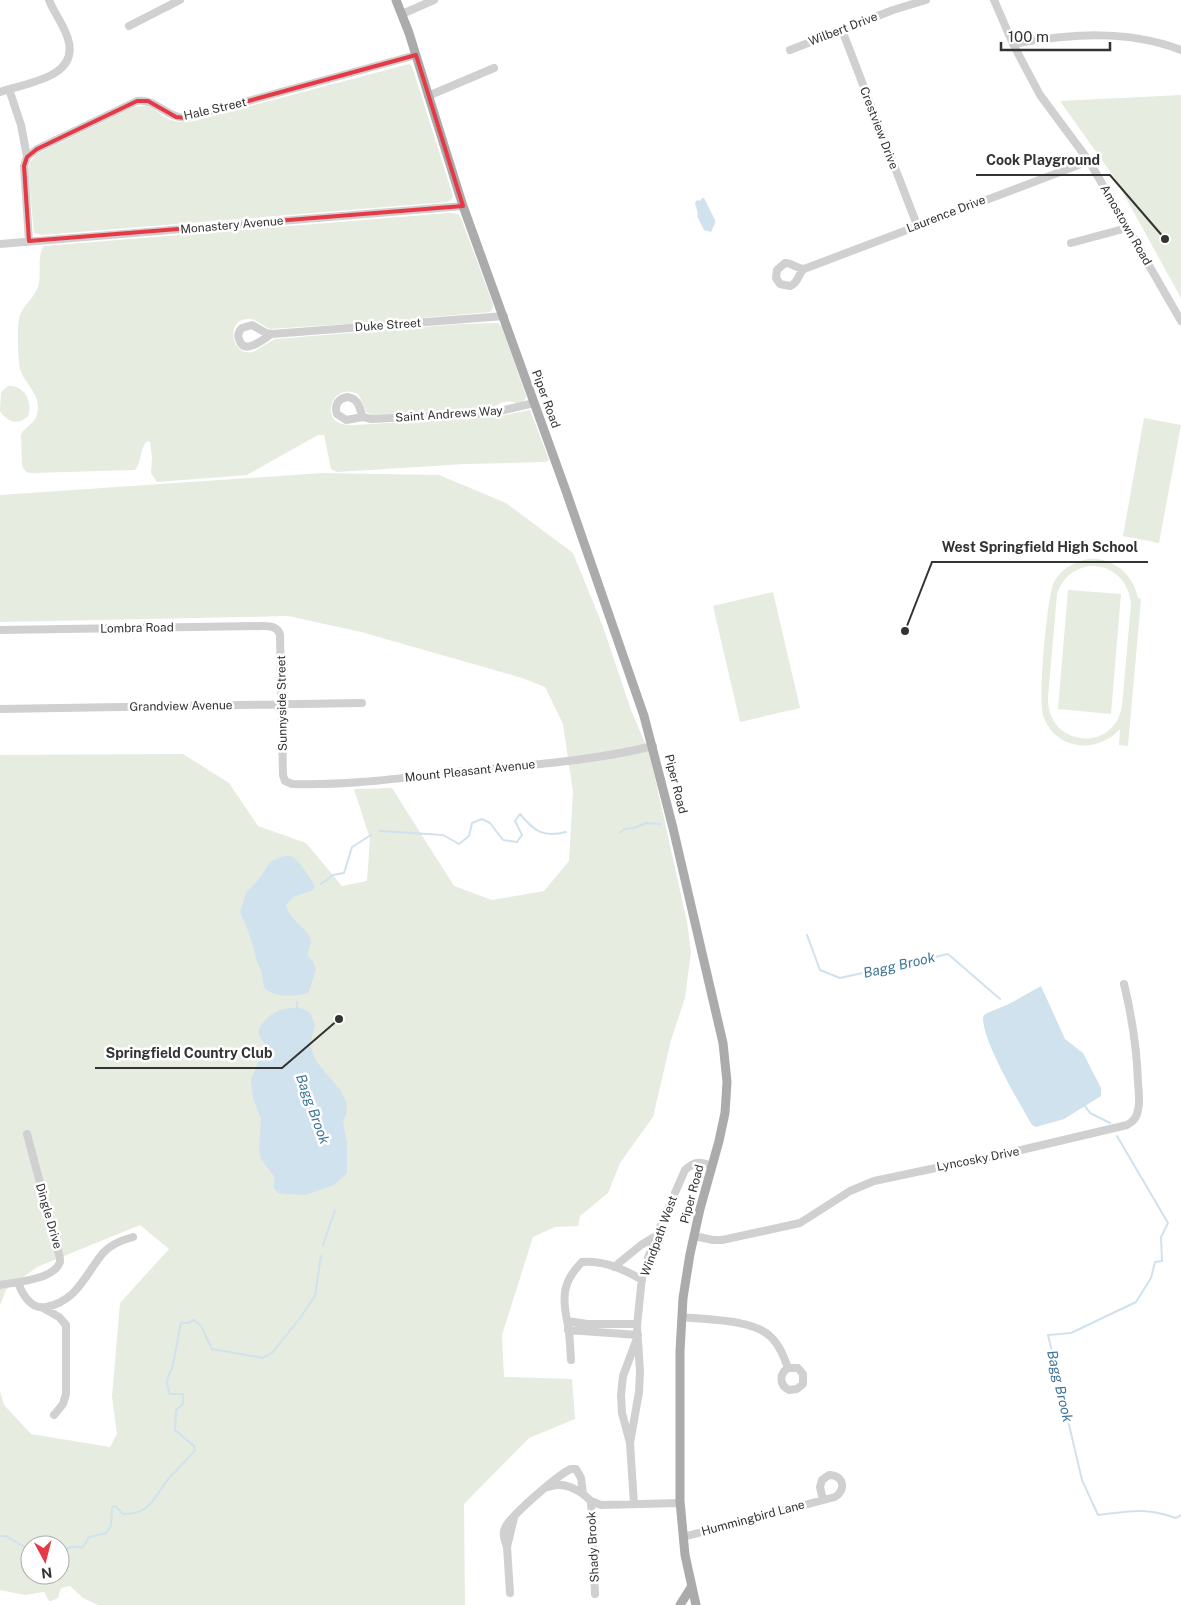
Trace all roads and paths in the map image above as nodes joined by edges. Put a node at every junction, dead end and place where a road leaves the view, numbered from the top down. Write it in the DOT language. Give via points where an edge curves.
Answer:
graph roads {
  1 [pos="49,0"];
  2 [pos="180,0"];
  3 [pos="396,0"];
  4 [pos="434,0"];
  5 [pos="926,0"];
  6 [pos="994,0"];
  7 [pos="402,14"];
  8 [pos="130,26"];
  9 [pos="842,30"];
  10 [pos="1013,44"];
  11 [pos="790,50"];
  12 [pos="1181,50"];
  13 [pos="416,55"];
  14 [pos="494,68"];
  15 [pos="9,89"];
  16 [pos="0,92"];
  17 [pos="428,96"];
  18 [pos="27,156"];
  19 [pos="1089,161"];
  20 [pos="464,206"];
  21 [pos="917,225"];
  22 [pos="1127,228"];
  23 [pos="29,241"];
  24 [pos="0,244"];
  25 [pos="1071,244"];
  26 [pos="804,268"];
  27 [pos="504,316"];
  28 [pos="1181,321"];
  29 [pos="272,334"];
  30 [pos="534,403"];
  31 [pos="363,418"];
  32 [pos="275,627"];
  33 [pos="0,630"];
  34 [pos="282,703"];
  35 [pos="362,703"];
  36 [pos="0,709"];
  37 [pos="653,746"];
  38 [pos="285,781"];
  39 [pos="1124,984"];
  40 [pos="27,1134"];
  41 [pos="712,1166"];
  42 [pos="656,1236"];
  43 [pos="694,1236"];
  44 [pos="133,1237"];
  45 [pos="614,1267"];
  46 [pos="642,1280"];
  47 [pos="18,1282"];
  48 [pos="0,1285"];
  49 [pos="43,1308"];
  50 [pos="682,1317"];
  51 [pos="568,1321"];
  52 [pos="637,1324"];
  53 [pos="568,1330"];
  54 [pos="638,1335"];
  55 [pos="571,1360"];
  56 [pos="788,1368"];
  57 [pos="54,1415"];
  58 [pos="630,1443"];
  59 [pos="544,1489"];
  60 [pos="583,1494"];
  61 [pos="823,1500"];
  62 [pos="590,1501"];
  63 [pos="680,1503"];
  64 [pos="634,1504"];
  65 [pos="683,1537"];
  66 [pos="692,1586"];
  67 [pos="510,1593"];
  68 [pos="595,1594"];
  69 [pos="680,1605"];
  70 [pos="696,1605"];
  1 -- 15 [label="street" via="68,40 68,59 54,75"];
  2 -- 8 [label="street"];
  3 -- 7 [label="main road, Piper Road"];
  4 -- 7 [label="street"];
  5 -- 9 [label="street, Wilbert Drive"];
  6 -- 10 [label="street, Amostown Road"];
  7 -- 13 [label="main road, Piper Road"];
  9 -- 11 [label="street, Wilbert Drive"];
  9 -- 21 [label="street, Crestview Drive"];
  10 -- 12 [label="street" via="1105,36 1147,40"];
  10 -- 19 [label="street, Amostown Road" via="1040,95"];
  13 -- 17 [label="main road, Piper Road"];
  13 -- 18 [label="street, Hale Street" via="186,118 176,117 148,101 136,102"];
  14 -- 17 [label="street"];
  15 -- 16 [label="street"];
  15 -- 18 [label="street" via="21,124"];
  17 -- 20 [label="main road, Piper Road"];
  18 -- 23 [label="street" via="24,172"];
  19 -- 21 [label="street, Laurence Drive"];
  19 -- 22 [label="street, Amostown Road"];
  20 -- 23 [label="street, Monastery Avenue"];
  20 -- 27 [label="main road, Piper Road"];
  21 -- 26 [label="street, Laurence Drive"];
  22 -- 25 [label="street"];
  22 -- 28 [label="street, Amostown Road"];
  23 -- 24 [label="street, Monastery Avenue"];
  27 -- 29 [label="street, Duke Street"];
  27 -- 30 [label="main road, Piper Road"];
  30 -- 31 [label="street, Saint Andrews Way" via="492,413"];
  30 -- 37 [label="main road, Piper Road"];
  32 -- 33 [label="street, Lombra Road"];
  32 -- 34 [label="street, Sunnyside Street" via="280,635"];
  34 -- 35 [label="street, Grandview Avenue"];
  34 -- 36 [label="street, Grandview Avenue"];
  34 -- 38 [label="street, Sunnyside Street"];
  37 -- 38 [label="street, Mount Pleasant Avenue" via="546,763 369,781 294,784"];
  37 -- 41 [label="main road, Piper Road" via="723,1043 726,1104"];
  39 -- 43 [label="street, Lyncosky Drive" via="1138,1073 1139,1103 1133,1122 1037,1147 874,1181 850,1191 800,1224 722,1240"];
  40 -- 47 [label="street, Dingle Drive" via="60,1262 46,1275"];
  41 -- 42 [label="street, Windpath West" via="698,1162 685,1170"];
  41 -- 43 [label="main road, Piper Road"];
  42 -- 45 [label="street"];
  42 -- 46 [label="street, Windpath West"];
  43 -- 50 [label="main road, Piper Road"];
  44 -- 49 [label="street" via="116,1242 104,1253 68,1299"];
  45 -- 46 [label="street"];
  45 -- 51 [label="street" via="582,1262 573,1272 564,1295"];
  46 -- 52 [label="street, Windpath West"];
  47 -- 48 [label="street, Dingle Drive"];
  47 -- 49 [label="street" via="30,1303"];
  49 -- 57 [label="street" via="59,1316 66,1324 66,1394"];
  50 -- 56 [label="street" via="761,1330 776,1342"];
  50 -- 63 [label="main road, Piper Road"];
  51 -- 52 [label="street"];
  51 -- 53 [label="street"];
  52 -- 54 [label="street, Windpath West"];
  53 -- 54 [label="street"];
  53 -- 55 [label="street"];
  54 -- 58 [label="street, Windpath West" via="639,1392"];
  54 -- 58 [label="street, Windpath West" via="623,1376 621,1395"];
  58 -- 64 [label="street, Windpath West"];
  59 -- 60 [label="street, Shady Brook" via="564,1485"];
  59 -- 60 [label="street, Shady Brook" via="573,1468 581,1478"];
  59 -- 67 [label="street, Shady Brook" via="504,1530"];
  60 -- 62 [label="street, Shady Brook"];
  61 -- 65 [label="street, Hummingbird Lane"];
  62 -- 64 [label="street, Shady Brook" via="601,1506"];
  62 -- 68 [label="street, Shady Brook"];
  63 -- 64 [label="street, Shady Brook"];
  63 -- 65 [label="main road, Piper Road"];
  65 -- 66 [label="main road, Piper Road"];
  66 -- 69 [label="main road"];
  66 -- 70 [label="main road, Piper Road"];
}
